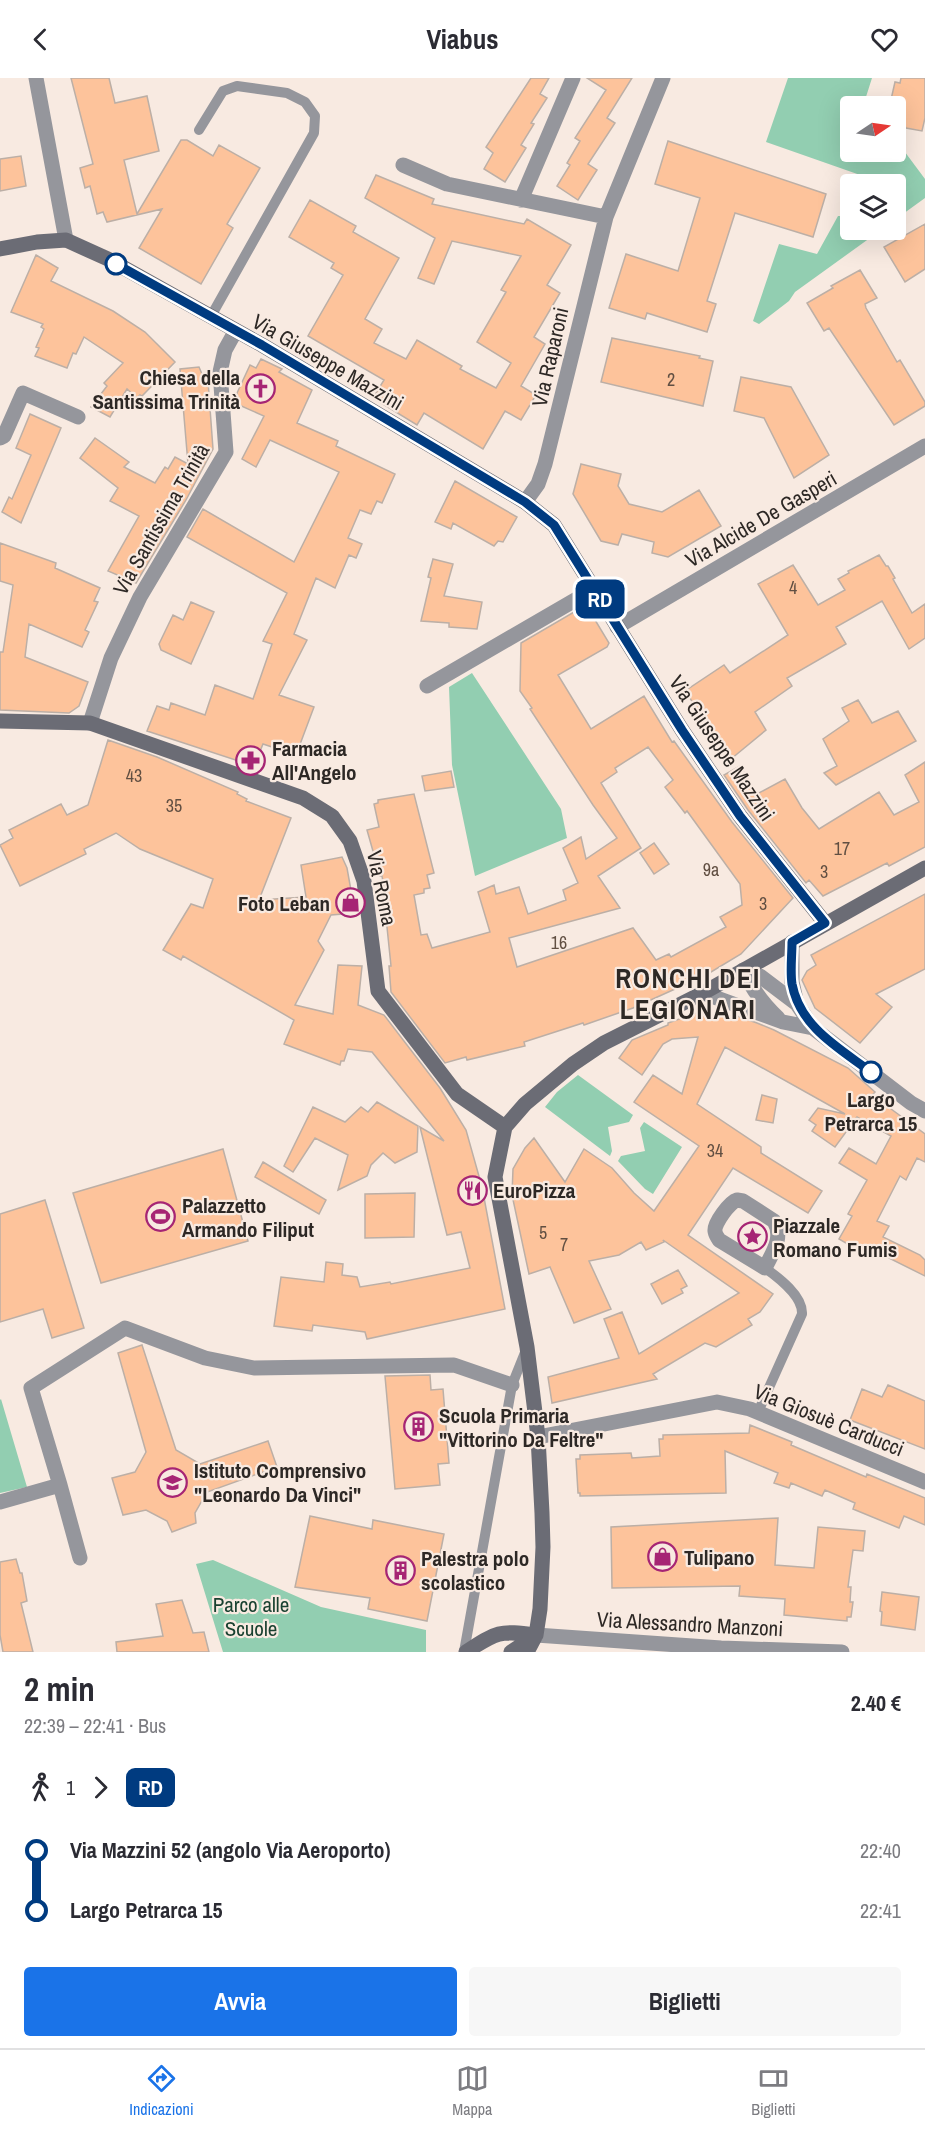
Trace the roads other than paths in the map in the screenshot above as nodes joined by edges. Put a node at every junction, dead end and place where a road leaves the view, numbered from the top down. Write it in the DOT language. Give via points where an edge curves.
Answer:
graph roads {
  1 [pos="36,78"];
  2 [pos="573,78"];
  3 [pos="663,78"];
  4 [pos="199,130"];
  5 [pos="402,165"];
  6 [pos="521,200"];
  7 [pos="606,217"];
  8 [pos="66,240"];
  9 [pos="0,249"];
  10 [pos="210,318"];
  11 [pos="235,332"];
  12 [pos="78,417"];
  13 [pos="0,438"];
  14 [pos="925,446"];
  15 [pos="525,502"];
  16 [pos="594,589"];
  17 [pos="617,627"];
  18 [pos="427,686"];
  19 [pos="0,721"];
  20 [pos="90,723"];
  21 [pos="925,868"];
  22 [pos="825,923"];
  23 [pos="792,942"];
  24 [pos="743,970"];
  25 [pos="703,993"];
  26 [pos="797,1004"];
  27 [pos="783,1022"];
  28 [pos="813,1028"];
  29 [pos="925,1111"];
  30 [pos="505,1127"];
  31 [pos="765,1268"];
  32 [pos="527,1347"];
  33 [pos="512,1385"];
  34 [pos="758,1412"];
  35 [pos="538,1437"];
  36 [pos="925,1482"];
  37 [pos="60,1485"];
  38 [pos="0,1502"];
  39 [pos="80,1558"];
  40 [pos="536,1635"];
  41 [pos="668,1648"];
  42 [pos="465,1652"];
  43 [pos="511,1652"];
  44 [pos="527,1652"];
  45 [pos="842,1652"];
  1 -- 8 [label="street"];
  2 -- 6 [label="street"];
  3 -- 7 [label="street, Via Raparoni"];
  4 -- 10 [label="lane" via="223,91 237,86 287,93 305,102 315,116 314,133"];
  5 -- 6 [label="street" via="447,184"];
  6 -- 7 [label="street"];
  7 -- 15 [label="street, Via Raparoni" via="545,464 538,484"];
  8 -- 9 [label="street, Via Giuseppe Mazzini"];
  8 -- 10 [label="street, Via Giuseppe Mazzini" via="108,259"];
  10 -- 11 [label="street, Via Giuseppe Mazzini"];
  11 -- 15 [label="street, Via Giuseppe Mazzini"];
  11 -- 20 [label="street, Via Santissima Trinità" via="225,350 220,372 226,452 140,597 111,658"];
  12 -- 13 [label="street" via="23,393"];
  14 -- 17 [label="street, Via Alcide De Gasperi"];
  15 -- 16 [label="street, Via Giuseppe Mazzini" via="554,525"];
  16 -- 17 [label="street, Via Giuseppe Mazzini"];
  16 -- 18 [label="street"];
  17 -- 22 [label="street, Via Giuseppe Mazzini" via="740,816"];
  19 -- 20 [label="street, Via Roma"];
  20 -- 30 [label="street, Via Roma" via="303,798 332,816 350,841 364,881 378,991 457,1094"];
  21 -- 22 [label="street"];
  22 -- 23 [label="street"];
  23 -- 24 [label="street"];
  23 -- 26 [label="street" via="792,982"];
  24 -- 25 [label="street"];
  24 -- 26 [label="street" via="760,976"];
  24 -- 27 [label="street" via="764,1005"];
  25 -- 27 [label="street"];
  25 -- 30 [label="street" via="604,1043 525,1104"];
  26 -- 28 [label="street"];
  27 -- 28 [label="street"];
  28 -- 29 [label="street"];
  30 -- 32 [label="street" via="495,1177"];
  31 -- 31 [label="street" via="778,1241 777,1225 743,1201 733,1201 717,1225 717,1236"];
  31 -- 34 [label="lane" via="803,1306"];
  32 -- 33 [label="lane"];
  32 -- 35 [label="street"];
  33 -- 37 [label="street" via="454,1365 254,1368 205,1358 125,1328 31,1388"];
  33 -- 42 [label="lane"];
  34 -- 35 [label="street, Via Giosuè Carducci" via="717,1402"];
  34 -- 36 [label="street, Via Giosuè Carducci"];
  35 -- 40 [label="street" via="543,1547"];
  37 -- 38 [label="street"];
  37 -- 39 [label="street"];
  40 -- 41 [label="street, Via Alessandro Manzoni"];
  40 -- 42 [label="street" via="507,1631"];
  40 -- 43 [label="street"];
  40 -- 44 [label="street"];
  41 -- 45 [label="street, Via Alessandro Manzoni"];
}
